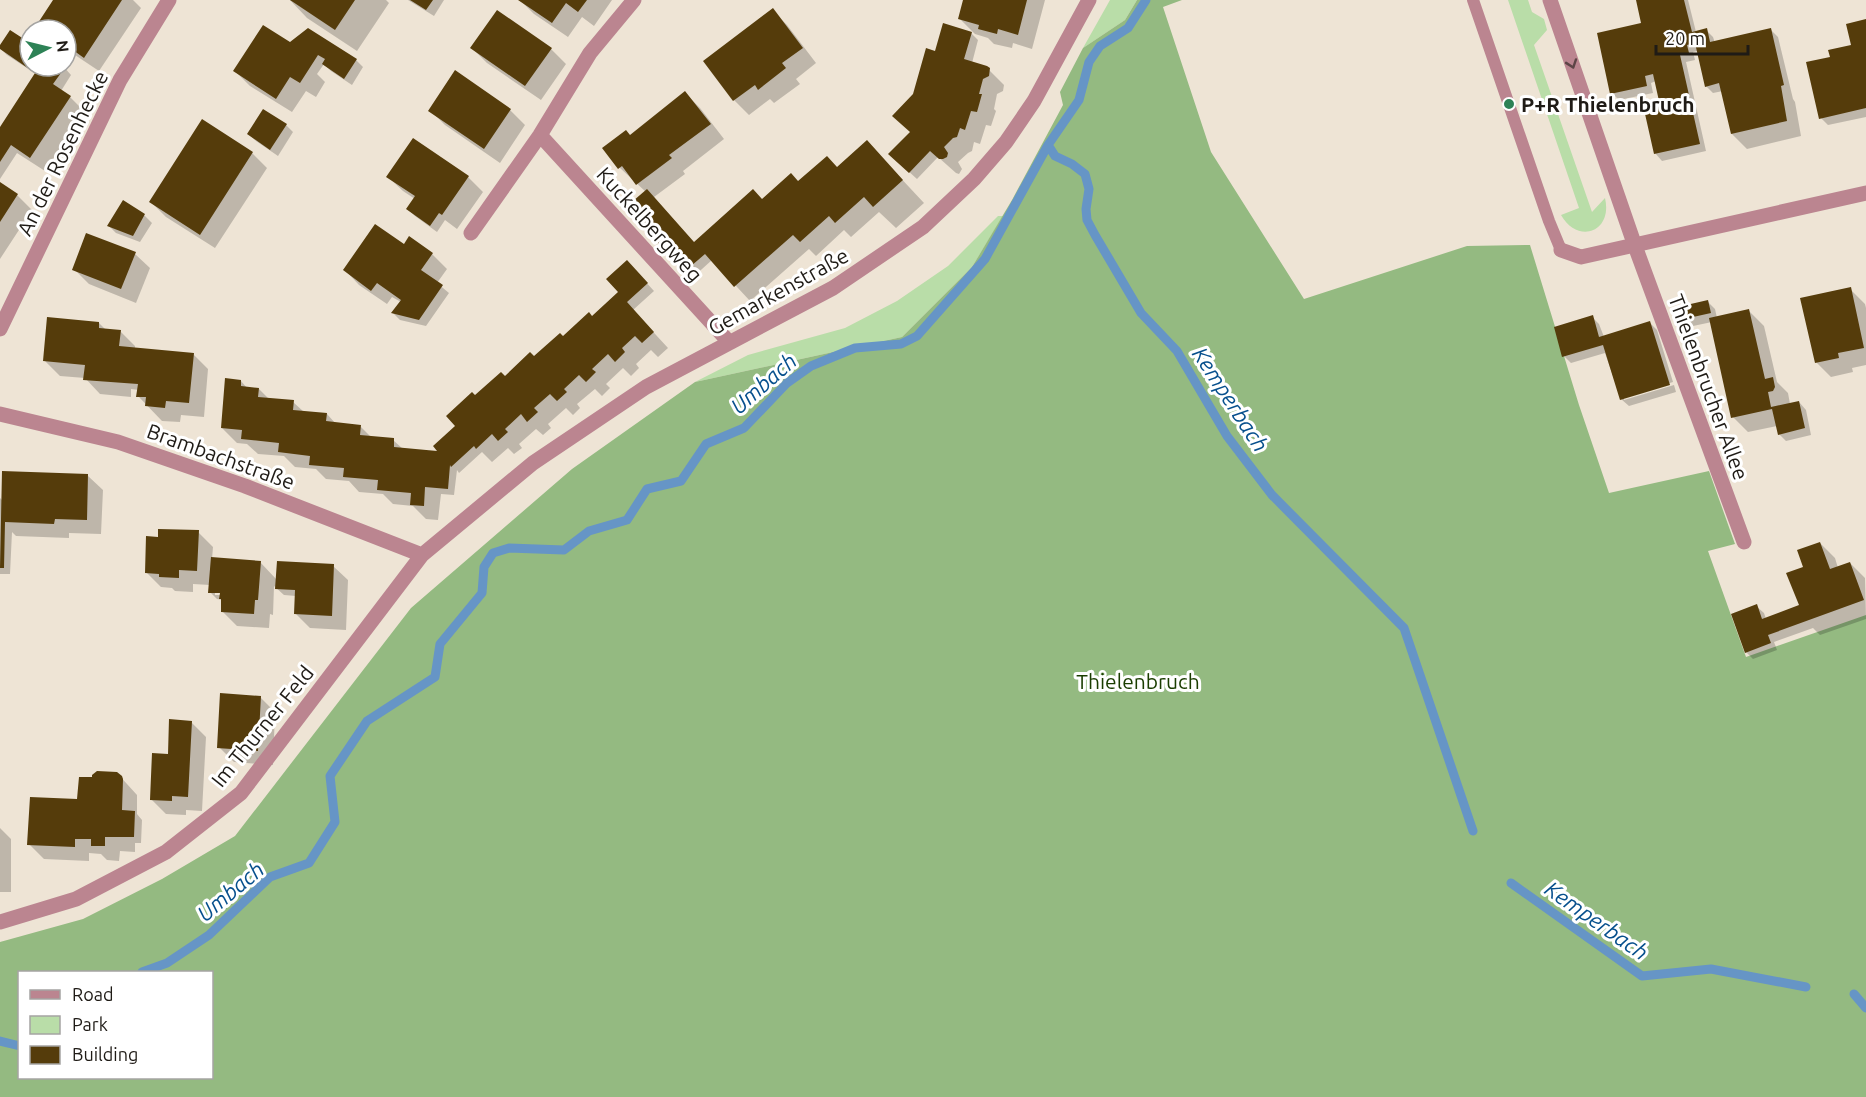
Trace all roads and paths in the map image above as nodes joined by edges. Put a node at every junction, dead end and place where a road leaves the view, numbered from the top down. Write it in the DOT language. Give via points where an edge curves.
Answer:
graph roads {
  1 [pos="169,0"];
  2 [pos="634,0"];
  3 [pos="1089,0"];
  4 [pos="1473,0"];
  5 [pos="1550,0"];
  6 [pos="540,135"];
  7 [pos="1866,193"];
  8 [pos="471,233"];
  9 [pos="1635,246"];
  10 [pos="1561,250"];
  11 [pos="0,329"];
  12 [pos="729,342"];
  13 [pos="0,414"];
  14 [pos="1744,542"];
  15 [pos="422,555"];
  16 [pos="0,922"];
  1 -- 11 [label="street, An der Rosenhecke" via="120,80"];
  2 -- 6 [label="street" via="590,53"];
  3 -- 12 [label="street, Gemarkenstraße" via="1034,101 974,179 923,227 833,288"];
  4 -- 10 [label="lane"];
  5 -- 9 [label="street, Thielenbrucher Allee, one-way"];
  6 -- 8 [label="street"];
  6 -- 12 [label="street, Kuckelbergweg"];
  7 -- 9 [label="street"];
  9 -- 10 [label="street" via="1581,257"];
  9 -- 14 [label="street, Thielenbrucher Allee"];
  12 -- 15 [label="street, Gemarkenstraße" via="646,387 533,463"];
  13 -- 15 [label="street, Brambachstraße" via="118,442 245,486"];
  15 -- 16 [label="street, Im Thurner Feld" via="241,793 166,852 76,899"];
}
